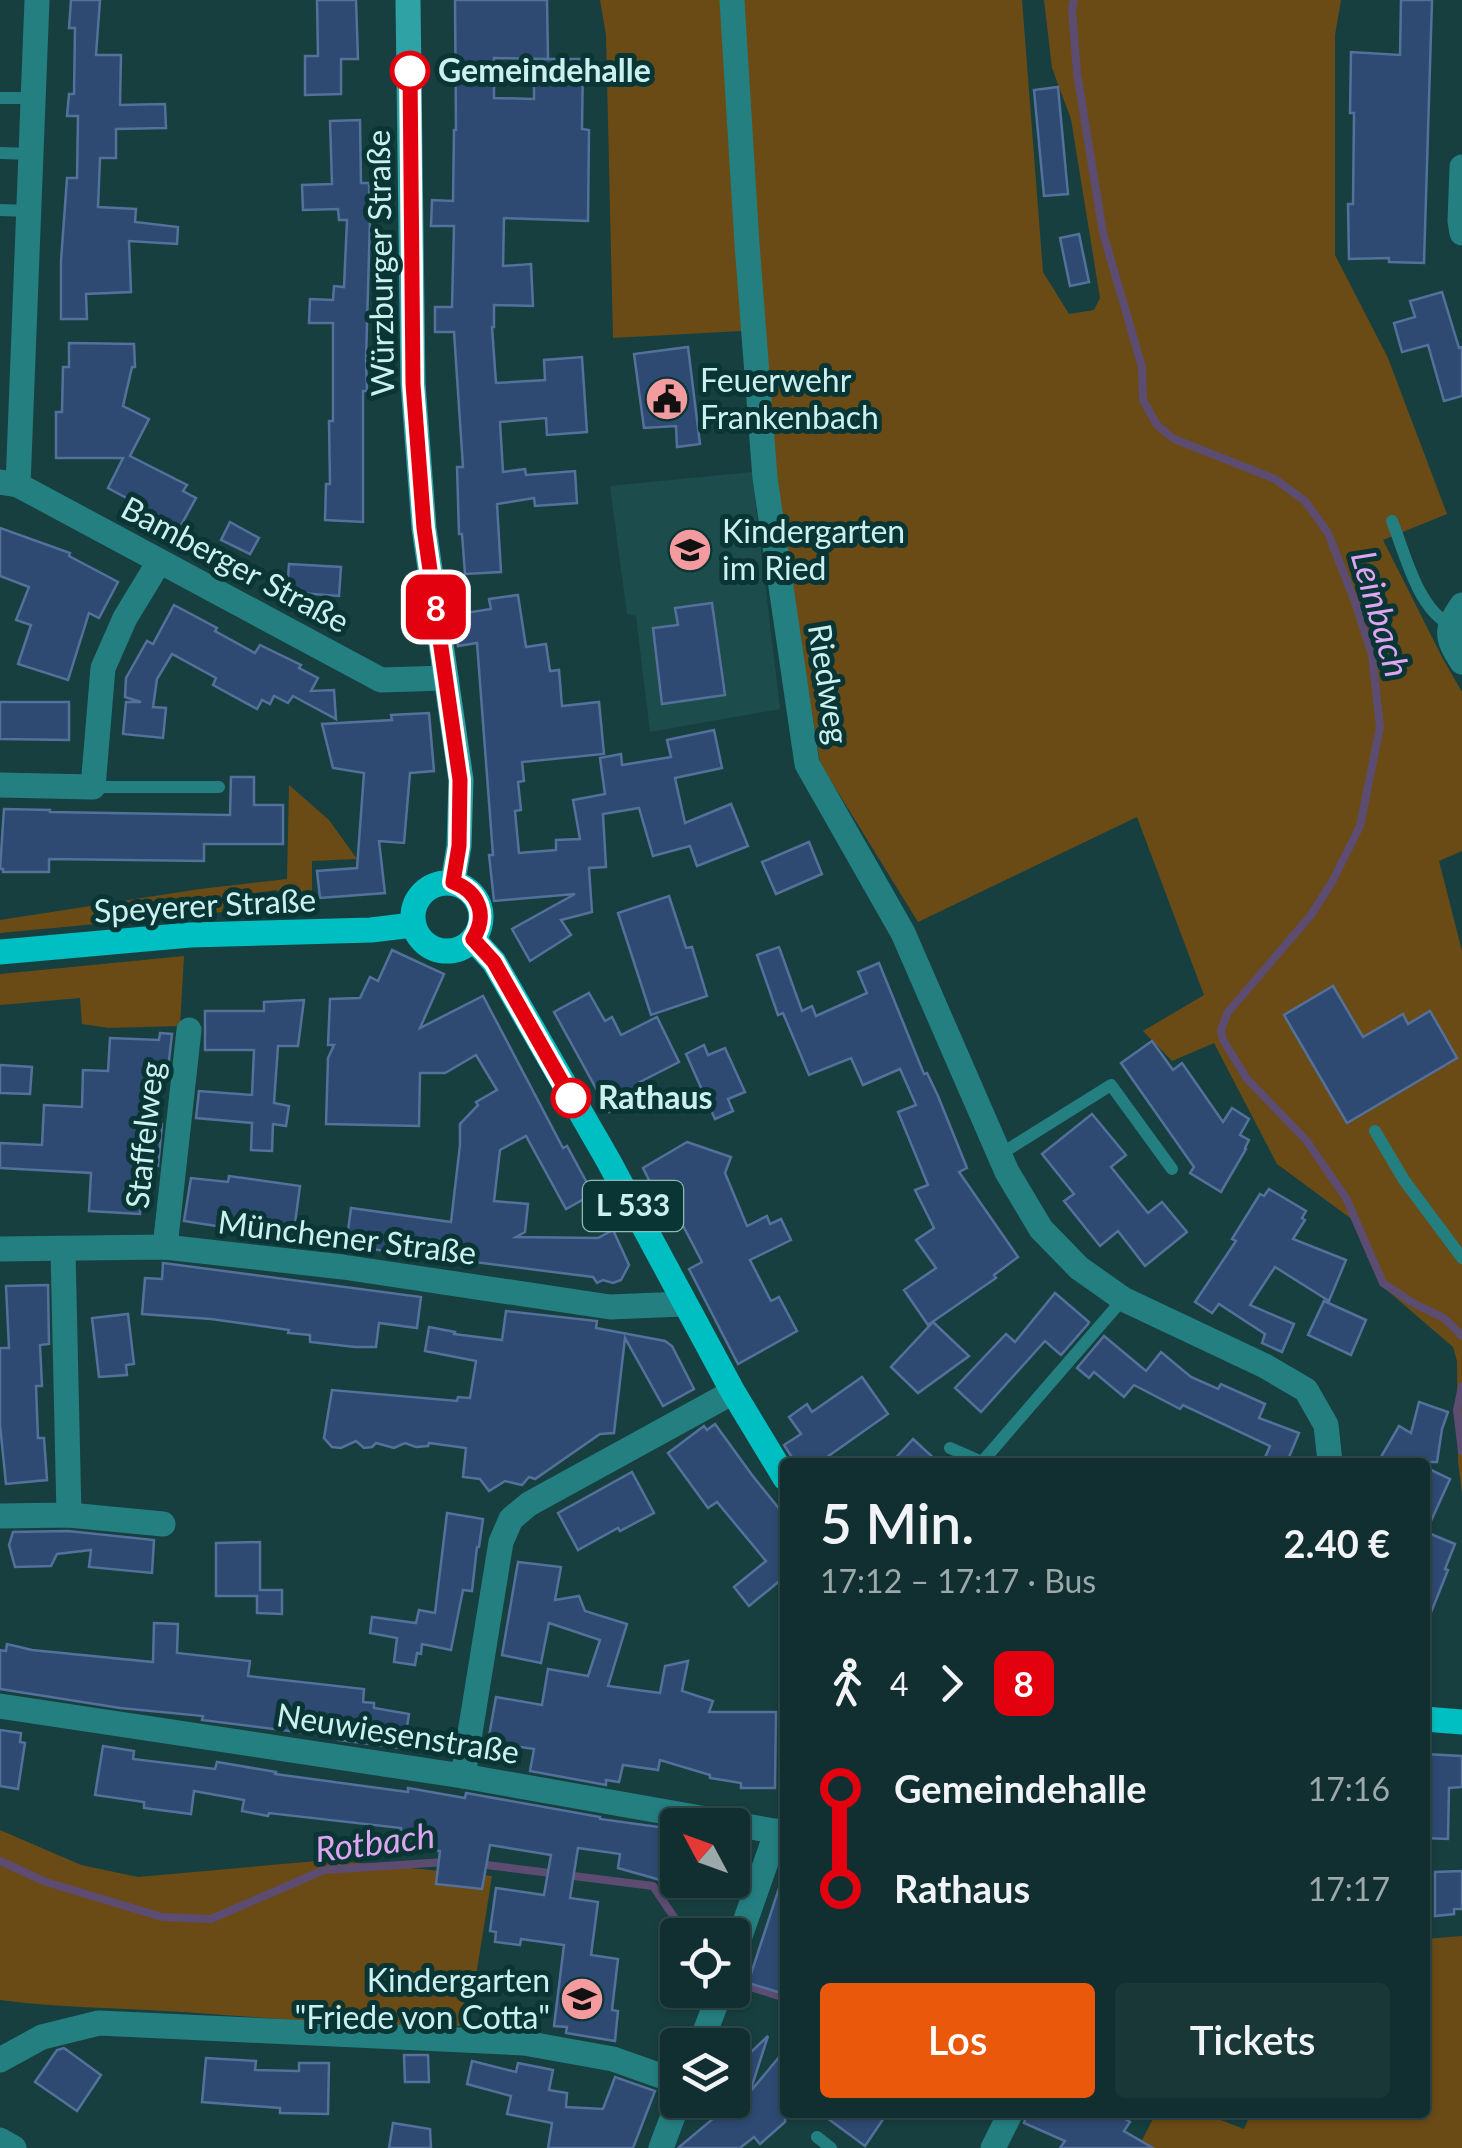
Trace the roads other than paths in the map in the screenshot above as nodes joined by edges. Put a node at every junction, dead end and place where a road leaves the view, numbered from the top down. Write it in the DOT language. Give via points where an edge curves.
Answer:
graph roads {
  1 [pos="37,0"];
  2 [pos="408,0"];
  3 [pos="732,0"];
  4 [pos="0,98"];
  5 [pos="34,98"];
  6 [pos="0,153"];
  7 [pos="32,154"];
  8 [pos="1462,167"];
  9 [pos="0,210"];
  10 [pos="29,211"];
  11 [pos="1462,233"];
  12 [pos="9,484"];
  13 [pos="1392,521"];
  14 [pos="158,562"];
  15 [pos="1456,614"];
  16 [pos="1462,662"];
  17 [pos="446,678"];
  18 [pos="0,786"];
  19 [pos="94,787"];
  20 [pos="219,787"];
  21 [pos="453,882"];
  22 [pos="413,925"];
  23 [pos="473,939"];
  24 [pos="0,952"];
  25 [pos="189,1030"];
  26 [pos="1374,1130"];
  27 [pos="1000,1155"];
  28 [pos="1172,1169"];
  29 [pos="165,1248"];
  30 [pos="0,1249"];
  31 [pos="62,1250"];
  32 [pos="1462,1258"];
  33 [pos="1123,1300"];
  34 [pos="684,1304"];
  35 [pos="733,1392"];
  36 [pos="950,1448"];
  37 [pos="973,1458"];
  38 [pos="985,1458"];
  39 [pos="1330,1458"];
  40 [pos="780,1470"];
  41 [pos="69,1515"];
  42 [pos="0,1516"];
  43 [pos="163,1524"];
  44 [pos="0,1706"];
  45 [pos="1430,1719"];
  46 [pos="1462,1722"];
  47 [pos="463,1776"];
  48 [pos="780,1832"];
  49 [pos="780,1835"];
  50 [pos="748,1918"];
  51 [pos="0,2060"];
  52 [pos="660,2076"];
  53 [pos="672,2118"];
  54 [pos="1007,2118"];
  55 [pos="817,2138"];
  56 [pos="0,2140"];
  57 [pos="14,2148"];
  58 [pos="661,2148"];
  59 [pos="831,2148"];
  60 [pos="993,2148"];
  1 -- 5 [label="street"];
  2 -- 17 [label="main road, Würzburger Straße" via="413,384 424,528"];
  3 -- 27 [label="street, Riedweg" via="764,478 807,764 903,933"];
  4 -- 5 [label="lane"];
  5 -- 7 [label="street"];
  6 -- 7 [label="lane"];
  7 -- 10 [label="street"];
  8 -- 11 [label="street"];
  9 -- 10 [label="lane"];
  10 -- 12 [label="street"];
  12 -- 14 [label="street, Bamberger Straße"];
  13 -- 15 [label="lane" via="1425,602 1438,618"];
  14 -- 17 [label="street, Bamberger Straße" via="381,680"];
  14 -- 19 [label="street" via="103,668"];
  15 -- 16 [label="street" via="1450,642"];
  17 -- 21 [label="main road, Würzburger Straße" via="460,780"];
  18 -- 19 [label="street"];
  19 -- 20 [label="lane"];
  21 -- 22 [label="main road" via="422,892"];
  21 -- 23 [label="main road" via="478,904 481,921"];
  22 -- 23 [label="main road" via="419,938 446,952"];
  22 -- 24 [label="main road, Speyerer Straße"];
  23 -- 34 [label="main road, L 533" via="494,962"];
  25 -- 29 [label="street, Staffelweg"];
  26 -- 32 [label="lane"];
  27 -- 28 [label="lane" via="1111,1085"];
  27 -- 33 [label="street, Riedweg" via="1041,1229"];
  29 -- 31 [label="street, Münchener Straße"];
  29 -- 34 [label="street, Münchener Straße" via="610,1307"];
  30 -- 31 [label="street, Münchener Straße"];
  31 -- 41 [label="street"];
  33 -- 38 [label="lane"];
  33 -- 39 [label="street, Riedweg" via="1306,1390 1326,1425"];
  34 -- 35 [label="main road, L 533"];
  35 -- 40 [label="main road, L 533"];
  35 -- 47 [label="street" via="510,1519 500,1542"];
  36 -- 37 [label="lane"];
  41 -- 42 [label="street"];
  41 -- 43 [label="street"];
  44 -- 47 [label="street, Neuwiesenstraße"];
  45 -- 46 [label="main road"];
  47 -- 48 [label="street, Neuwiesenstraße"];
  49 -- 50 [label="street"];
  51 -- 52 [label="street" via="42,2038 99,2023 524,2043 613,2059"];
  53 -- 58 [label="street"];
  54 -- 60 [label="street"];
  55 -- 59 [label="lane"];
  56 -- 57 [label="street"];
}
